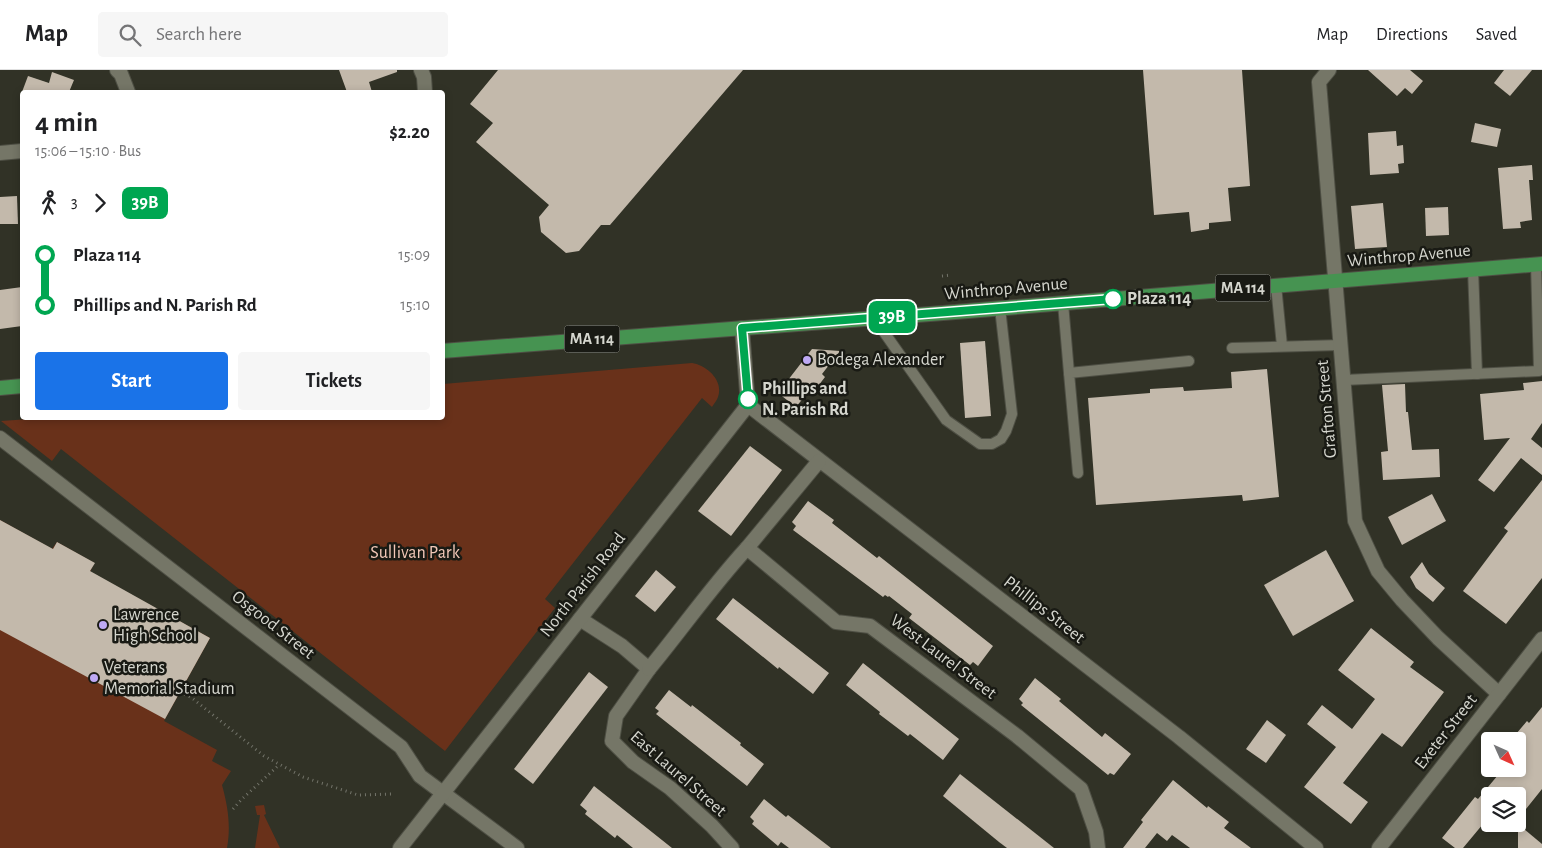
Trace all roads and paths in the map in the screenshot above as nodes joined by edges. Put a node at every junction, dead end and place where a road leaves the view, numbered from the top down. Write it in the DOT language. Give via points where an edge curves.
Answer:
graph roads {
  1 [pos="117,70"];
  2 [pos="421,70"];
  3 [pos="1329,70"];
  4 [pos="127,90"];
  5 [pos="425,90"];
  6 [pos="20,151"];
  7 [pos="0,153"];
  8 [pos="1539,264"];
  9 [pos="1473,269"];
  10 [pos="951,275"];
  11 [pos="942,276"];
  12 [pos="1336,280"];
  13 [pos="1276,285"];
  14 [pos="1063,303"];
  15 [pos="1000,308"];
  16 [pos="874,318"];
  17 [pos="742,328"];
  18 [pos="1341,344"];
  19 [pos="1282,346"];
  20 [pos="1232,348"];
  21 [pos="445,351"];
  22 [pos="1189,361"];
  23 [pos="1069,374"];
  24 [pos="1478,374"];
  25 [pos="1344,380"];
  26 [pos="20,386"];
  27 [pos="0,388"];
  28 [pos="748,405"];
  29 [pos="0,438"];
  30 [pos="819,461"];
  31 [pos="1078,473"];
  32 [pos="747,548"];
  33 [pos="580,619"];
  34 [pos="1542,639"];
  35 [pos="649,669"];
  36 [pos="180,692"];
  37 [pos="1499,694"];
  38 [pos="279,765"];
  39 [pos="443,793"];
  40 [pos="394,794"];
  41 [pos="233,809"];
  42 [pos="400,848"];
  43 [pos="517,848"];
  44 [pos="732,848"];
  45 [pos="1098,848"];
  46 [pos="1316,848"];
  47 [pos="1380,848"];
  1 -- 4 [label="street" via="122,74"];
  2 -- 5 [label="street"];
  3 -- 12 [label="street, Grafton Street" via="1319,82"];
  6 -- 7 [label="street"];
  8 -- 9 [label="main road, Winthrop Avenue / MA 114"];
  8 -- 24 [label="lane" via="1539,371"];
  9 -- 12 [label="main road, Winthrop Avenue / MA 114"];
  9 -- 24 [label="lane"];
  10 -- 11 [label="path"];
  12 -- 13 [label="main road, Winthrop Avenue / MA 114"];
  12 -- 18 [label="street, Grafton Street"];
  13 -- 14 [label="main road, Winthrop Avenue / MA 114"];
  13 -- 19 [label="lane"];
  14 -- 15 [label="main road, Winthrop Avenue / MA 114"];
  14 -- 23 [label="lane"];
  15 -- 16 [label="main road, Winthrop Avenue / MA 114"];
  15 -- 16 [label="lane" via="1012,414 1001,439 992,444 980,444 946,420"];
  16 -- 17 [label="main road, Winthrop Avenue / MA 114"];
  17 -- 21 [label="main road, Winthrop Avenue / MA 114"];
  17 -- 28 [label="street"];
  18 -- 19 [label="lane"];
  18 -- 25 [label="street, Grafton Street"];
  19 -- 20 [label="lane"];
  22 -- 23 [label="lane"];
  23 -- 31 [label="lane"];
  24 -- 25 [label="lane"];
  25 -- 37 [label="street, Grafton Street" via="1355,521 1378,571 1438,638"];
  26 -- 27 [label="main road"];
  28 -- 30 [label="street, Phillips Street"];
  28 -- 33 [label="street, North Parish Road"];
  29 -- 39 [label="street, Osgood Street" via="401,747 420,776"];
  30 -- 32 [label="street"];
  30 -- 46 [label="street, Phillips Street" via="1179,737"];
  32 -- 35 [label="street"];
  32 -- 45 [label="street, West Laurel Street" via="836,622 870,626 1017,736 1081,789 1096,832"];
  33 -- 35 [label="street" via="622,646"];
  33 -- 39 [label="street, North Parish Road"];
  34 -- 37 [label="street, Exeter Street"];
  35 -- 44 [label="street, East Laurel Street" via="616,716 612,741 633,762 670,788"];
  36 -- 38 [label="path"];
  37 -- 47 [label="street, Exeter Street"];
  38 -- 40 [label="path" via="358,796"];
  38 -- 41 [label="path"];
  39 -- 42 [label="street, North Parish Road"];
  39 -- 43 [label="street, Osgood Street"];
}
